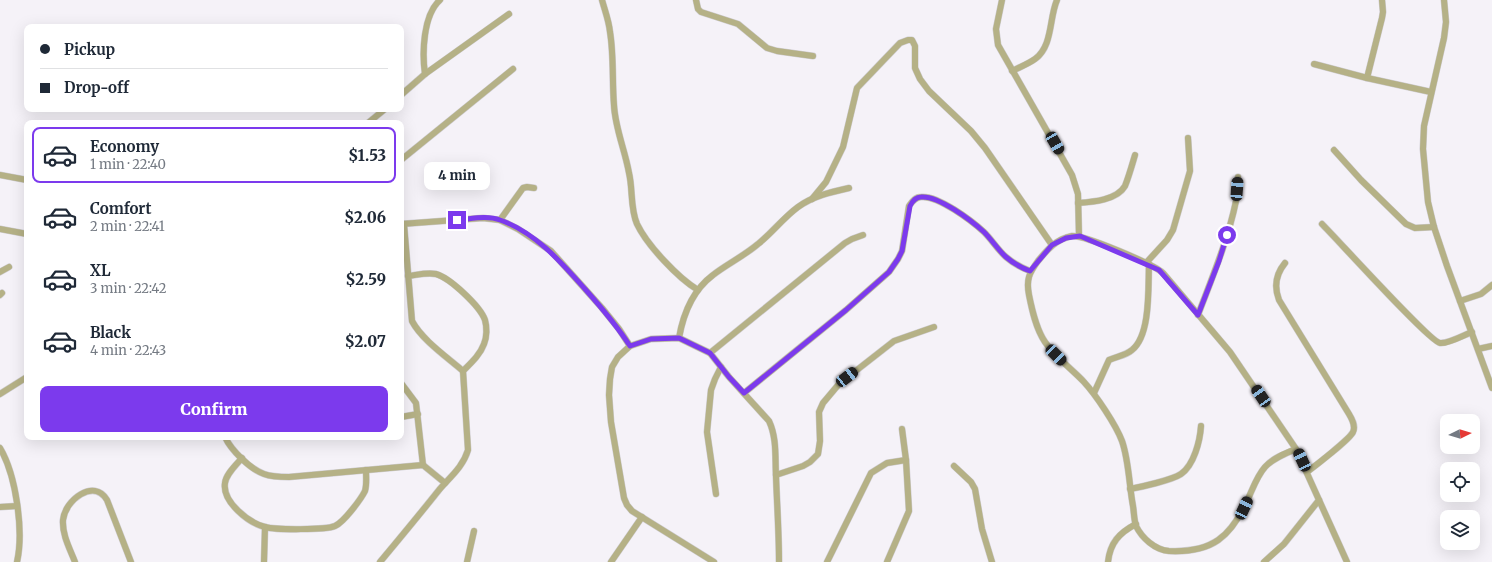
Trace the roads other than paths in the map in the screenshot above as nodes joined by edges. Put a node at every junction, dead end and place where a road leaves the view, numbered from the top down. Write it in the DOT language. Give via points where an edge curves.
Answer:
graph roads {
  1 [pos="440,0"];
  2 [pos="602,0"];
  3 [pos="696,0"];
  4 [pos="1002,0"];
  5 [pos="1057,0"];
  6 [pos="1382,0"];
  7 [pos="1444,0"];
  8 [pos="509,14"];
  9 [pos="812,56"];
  10 [pos="1314,64"];
  11 [pos="513,69"];
  12 [pos="1012,71"];
  13 [pos="425,74"];
  14 [pos="1367,78"];
  15 [pos="404,92"];
  16 [pos="1431,92"];
  17 [pos="381,112"];
  18 [pos="372,120"];
  19 [pos="1188,138"];
  20 [pos="1334,150"];
  21 [pos="1135,155"];
  22 [pos="404,158"];
  23 [pos="0,175"];
  24 [pos="1238,177"];
  25 [pos="24,179"];
  26 [pos="534,188"];
  27 [pos="849,188"];
  28 [pos="812,199"];
  29 [pos="1078,203"];
  30 [pos="500,220"];
  31 [pos="404,224"];
  32 [pos="1322,224"];
  33 [pos="1434,227"];
  34 [pos="0,229"];
  35 [pos="24,233"];
  36 [pos="863,235"];
  37 [pos="1080,236"];
  38 [pos="404,241"];
  39 [pos="1052,245"];
  40 [pos="1285,263"];
  41 [pos="1148,264"];
  42 [pos="9,267"];
  43 [pos="1030,271"];
  44 [pos="0,272"];
  45 [pos="408,276"];
  46 [pos="1492,285"];
  47 [pos="698,290"];
  48 [pos="1460,301"];
  49 [pos="1198,315"];
  50 [pos="934,327"];
  51 [pos="1472,332"];
  52 [pos="679,338"];
  53 [pos="630,346"];
  54 [pos="1492,346"];
  55 [pos="1478,349"];
  56 [pos="710,353"];
  57 [pos="721,367"];
  58 [pos="463,371"];
  59 [pos="24,379"];
  60 [pos="404,387"];
  61 [pos="1492,388"];
  62 [pos="744,393"];
  63 [pos="1094,393"];
  64 [pos="0,394"];
  65 [pos="418,414"];
  66 [pos="404,416"];
  67 [pos="1201,426"];
  68 [pos="902,429"];
  69 [pos="227,440"];
  70 [pos="0,448"];
  71 [pos="1296,449"];
  72 [pos="242,458"];
  73 [pos="906,460"];
  74 [pos="423,465"];
  75 [pos="954,466"];
  76 [pos="366,470"];
  77 [pos="1307,472"];
  78 [pos="776,475"];
  79 [pos="445,483"];
  80 [pos="1130,489"];
  81 [pos="716,494"];
  82 [pos="1319,500"];
  83 [pos="17,506"];
  84 [pos="0,507"];
  85 [pos="642,516"];
  86 [pos="1136,524"];
  87 [pos="265,527"];
  88 [pos="474,531"];
  89 [pos="17,562"];
  90 [pos="76,562"];
  91 [pos="131,562"];
  92 [pos="264,562"];
  93 [pos="380,562"];
  94 [pos="467,562"];
  95 [pos="611,562"];
  96 [pos="714,562"];
  97 [pos="779,562"];
  98 [pos="827,562"];
  99 [pos="886,562"];
  100 [pos="992,562"];
  101 [pos="1108,562"];
  102 [pos="1264,562"];
  103 [pos="1347,562"];
  1 -- 13 [label="street" via="431,10 428,21 424,52"];
  2 -- 47 [label="street" via="610,33 615,117 629,173 637,223 654,249 689,285"];
  3 -- 9 [label="street" via="701,12 738,24 767,48"];
  4 -- 12 [label="street" via="996,34 998,45"];
  5 -- 12 [label="street" via="1046,44 1041,53"];
  6 -- 14 [label="street" via="1384,12"];
  7 -- 16 [label="street" via="1446,29"];
  8 -- 13 [label="street"];
  10 -- 14 [label="street"];
  11 -- 22 [label="street"];
  12 -- 29 [label="street" via="1072,175"];
  13 -- 15 [label="street"];
  14 -- 16 [label="street"];
  16 -- 33 [label="street" via="1424,126 1423,149 1428,202"];
  17 -- 18 [label="street"];
  19 -- 41 [label="street" via="1190,171 1173,230"];
  20 -- 33 [label="street" via="1360,180 1406,224 1415,228"];
  21 -- 29 [label="street" via="1119,193 1104,199"];
  23 -- 25 [label="street"];
  24 -- 49 [label="street" via="1231,222"];
  26 -- 30 [label="street" via="523,188"];
  27 -- 28 [label="street"];
  28 -- 39 [label="street" via="826,182 843,147 857,88 900,43 912,40 915,46 915,68 920,79 985,148"];
  28 -- 47 [label="street" via="791,213 756,246 712,276"];
  29 -- 37 [label="street"];
  30 -- 31 [label="street" via="483,218"];
  30 -- 53 [label="street" via="551,251 602,308"];
  32 -- 51 [label="street" via="1435,341 1443,343"];
  33 -- 48 [label="street"];
  34 -- 35 [label="street"];
  36 -- 56 [label="street" via="845,243"];
  37 -- 39 [label="street" via="1066,238"];
  37 -- 41 [label="street"];
  38 -- 45 [label="street"];
  39 -- 43 [label="street"];
  40 -- 77 [label="street" via="1279,270 1276,280 1278,300 1354,425 1352,435"];
  41 -- 49 [label="street" via="1163,273"];
  41 -- 63 [label="street" via="1143,332 1133,350 1109,360"];
  42 -- 44 [label="street"];
  43 -- 62 [label="street" via="1006,257 966,217 945,204 918,197 910,206 902,251 889,272"];
  43 -- 63 [label="street" via="1029,294 1043,339"];
  45 -- 58 [label="street" via="414,324 426,339"];
  45 -- 58 [label="street" via="432,273 440,276 481,312 486,326 484,345"];
  46 -- 48 [label="street" via="1481,294"];
  47 -- 52 [label="street" via="684,318"];
  48 -- 51 [label="street"];
  49 -- 71 [label="street" via="1230,352"];
  50 -- 78 [label="street" via="894,341 838,384 819,412 819,450 816,457 803,466"];
  51 -- 55 [label="street"];
  52 -- 53 [label="street" via="651,339"];
  52 -- 56 [label="street"];
  53 -- 85 [label="street" via="612,367 609,395 624,498 632,511"];
  54 -- 55 [label="street"];
  55 -- 61 [label="street"];
  56 -- 57 [label="street"];
  57 -- 62 [label="street"];
  57 -- 81 [label="street" via="711,390 707,432"];
  58 -- 79 [label="street" via="468,450 465,460"];
  59 -- 64 [label="street"];
  60 -- 65 [label="street" via="416,403"];
  62 -- 78 [label="street" via="771,427 775,444"];
  63 -- 80 [label="street" via="1121,440"];
  65 -- 66 [label="street"];
  65 -- 74 [label="street"];
  67 -- 80 [label="street" via="1195,453 1185,470 1176,476"];
  68 -- 73 [label="street"];
  69 -- 72 [label="street"];
  70 -- 83 [label="street" via="10,471"];
  71 -- 77 [label="street"];
  71 -- 86 [label="street" via="1275,459 1264,468 1240,516 1225,535 1211,545 1189,550 1162,550 1144,537"];
  72 -- 76 [label="street" via="262,474 274,476"];
  72 -- 87 [label="street" via="226,479 227,498 243,515"];
  73 -- 98 [label="street" via="887,464 871,473"];
  73 -- 99 [label="street" via="909,512"];
  74 -- 76 [label="street"];
  74 -- 79 [label="street"];
  75 -- 100 [label="street" via="975,489 982,529"];
  76 -- 87 [label="street" via="367,482 361,497 335,526"];
  77 -- 82 [label="street"];
  78 -- 97 [label="street"];
  79 -- 93 [label="street"];
  80 -- 86 [label="street"];
  82 -- 102 [label="street" via="1284,544"];
  82 -- 103 [label="street"];
  83 -- 84 [label="street"];
  83 -- 89 [label="street" via="20,539"];
  85 -- 95 [label="street"];
  85 -- 96 [label="street"];
  86 -- 101 [label="street" via="1116,539"];
  87 -- 92 [label="street"];
  88 -- 94 [label="street"];
  90 -- 91 [label="street" via="64,532 64,514 74,498 90,491 100,492 107,500"];
}
